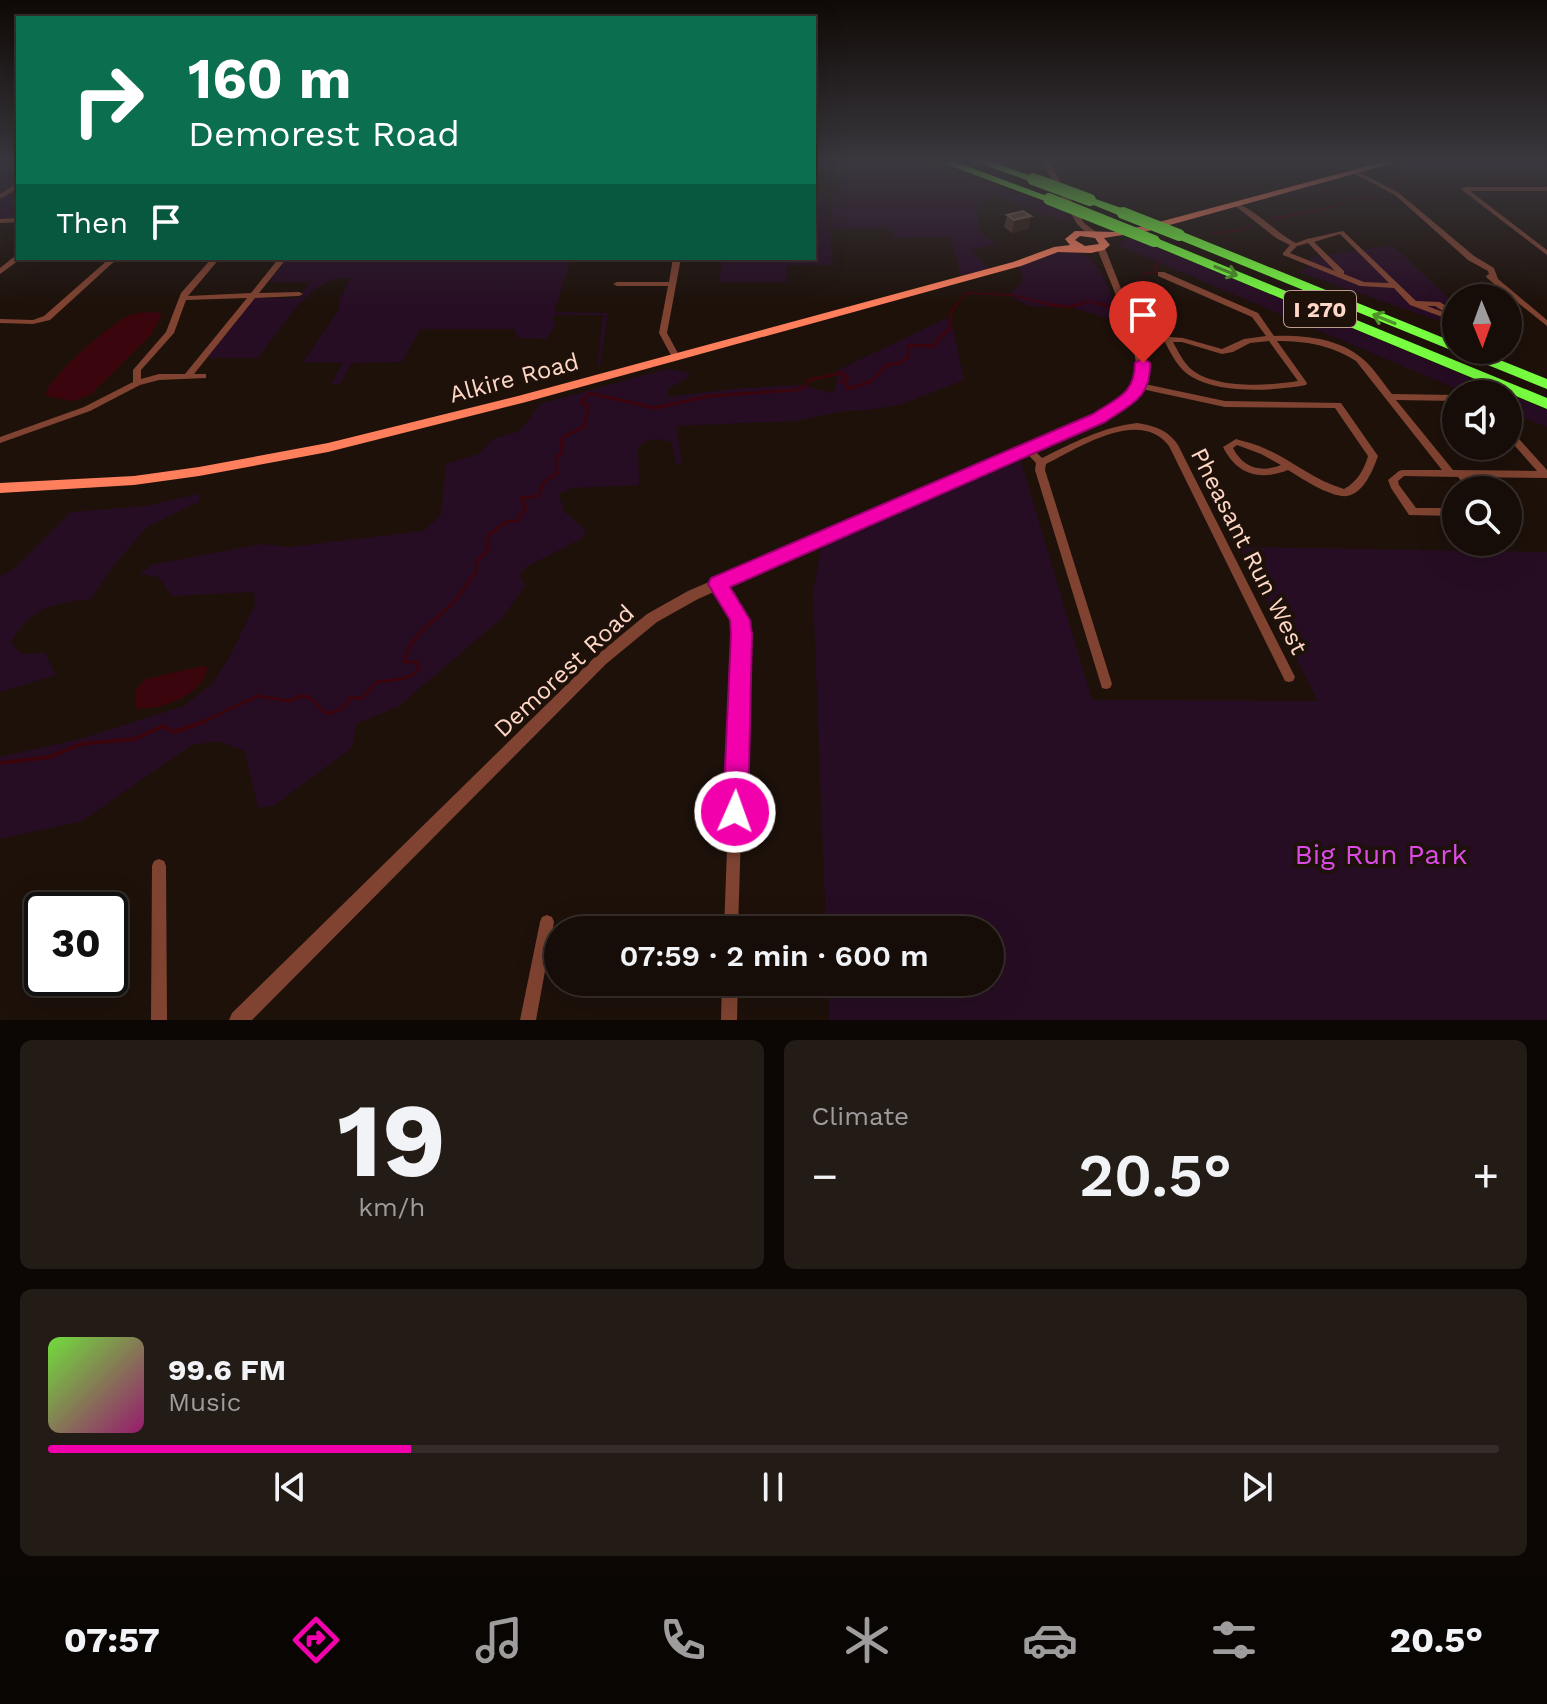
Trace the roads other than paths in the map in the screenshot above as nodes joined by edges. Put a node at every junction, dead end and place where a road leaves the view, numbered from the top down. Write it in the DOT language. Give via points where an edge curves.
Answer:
graph roads {
  1 [pos="1069,210"];
  2 [pos="1072,210"];
  3 [pos="1078,210"];
  4 [pos="1114,210"];
  5 [pos="1220,210"];
  6 [pos="1245,210"];
  7 [pos="1412,210"];
  8 [pos="1491,210"];
  9 [pos="1333,224"];
  10 [pos="1341,232"];
  11 [pos="1073,235"];
  12 [pos="1095,235"];
  13 [pos="1149,235"];
  14 [pos="1309,240"];
  15 [pos="1295,245"];
  16 [pos="1103,247"];
  17 [pos="1083,248"];
  18 [pos="1547,253"];
  19 [pos="1029,259"];
  20 [pos="16,260"];
  21 [pos="112,260"];
  22 [pos="214,260"];
  23 [pos="281,260"];
  24 [pos="677,260"];
  25 [pos="0,272"];
  26 [pos="1161,274"];
  27 [pos="1345,277"];
  28 [pos="617,284"];
  29 [pos="672,284"];
  30 [pos="1396,286"];
  31 [pos="254,294"];
  32 [pos="299,294"];
  33 [pos="182,298"];
  34 [pos="1442,313"];
  35 [pos="1154,314"];
  36 [pos="1126,317"];
  37 [pos="0,321"];
  38 [pos="1547,324"];
  39 [pos="1136,338"];
  40 [pos="1168,339"];
  41 [pos="1274,340"];
  42 [pos="1442,342"];
  43 [pos="676,357"];
  44 [pos="1497,364"];
  45 [pos="188,376"];
  46 [pos="203,376"];
  47 [pos="137,383"];
  48 [pos="1547,384"];
  49 [pos="1140,386"];
  50 [pos="1389,397"];
  51 [pos="1442,398"];
  52 [pos="1547,404"];
  53 [pos="0,440"];
  54 [pos="1027,448"];
  55 [pos="1522,448"];
  56 [pos="1533,460"];
  57 [pos="1547,461"];
  58 [pos="1041,462"];
  59 [pos="1289,465"];
  60 [pos="1455,474"];
  61 [pos="1546,475"];
  62 [pos="1457,476"];
  63 [pos="0,488"];
  64 [pos="1442,512"];
  65 [pos="718,584"];
  66 [pos="1289,677"];
  67 [pos="1106,684"];
  68 [pos="159,866"];
  69 [pos="731,916"];
  70 [pos="544,937"];
  71 [pos="730,996"];
  72 [pos="159,1020"];
  73 [pos="239,1020"];
  74 [pos="528,1020"];
  75 [pos="729,1020"];
  1 -- 11 [label="street" via="1076,228"];
  2 -- 12 [label="street"];
  3 -- 13 [label="highway, I 270, bridge"];
  42 -- 4 [label="highway, I 270, one-way, bridge"];
  5 -- 13 [label="main road"];
  6 -- 15 [label="street" via="1267,231"];
  7 -- 38 [label="street"];
  8 -- 18 [label="street"];
  9 -- 10 [label="street"];
  10 -- 14 [label="street"];
  10 -- 30 [label="street"];
  11 -- 12 [label="main road"];
  11 -- 17 [label="main road" via="1071,242"];
  11 -- 19 [label="main road, Alkire Road"];
  12 -- 13 [label="main road"];
  12 -- 16 [label="main road" via="1105,241"];
  13 -- 16 [label="main road"];
  13 -- 52 [label="highway, I 270, one-way"];
  14 -- 15 [label="street"];
  14 -- 27 [label="street"];
  15 -- 27 [label="street" via="1285,254"];
  16 -- 17 [label="main road, Alkire Road"];
  16 -- 36 [label="street"];
  17 -- 19 [label="main road, Alkire Road" via="1058,248"];
  17 -- 36 [label="street" via="1099,262 1114,304"];
  19 -- 43 [label="main road, Alkire Road"];
  20 -- 25 [label="street"];
  21 -- 37 [label="street" via="42,320"];
  22 -- 33 [label="street"];
  23 -- 31 [label="street"];
  24 -- 29 [label="street"];
  26 -- 41 [label="street" via="1250,312"];
  27 -- 30 [label="street"];
  28 -- 29 [label="street"];
  29 -- 43 [label="street" via="663,333"];
  30 -- 34 [label="street" via="1413,303"];
  31 -- 32 [label="street"];
  31 -- 33 [label="street"];
  31 -- 45 [label="street"];
  33 -- 47 [label="street" via="170,333 137,370"];
  35 -- 40 [label="street"];
  36 -- 39 [label="street"];
  39 -- 40 [label="street"];
  39 -- 49 [label="street" via="1143,363"];
  40 -- 41 [label="street" via="1226,352 1249,340"];
  40 -- 41 [label="street" via="1185,368 1205,381 1303,383"];
  41 -- 50 [label="street" via="1341,347 1359,359"];
  43 -- 63 [label="main road, Alkire Road" via="417,427 253,464 96,486"];
  44 -- 48 [label="highway"];
  45 -- 46 [label="street"];
  45 -- 47 [label="street"];
  47 -- 53 [label="street" via="87,409"];
  49 -- 54 [label="street, Demorest Road" via="1099,418"];
  49 -- 59 [label="street" via="1225,404 1338,405 1373,456 1369,470 1351,491 1335,491"];
  50 -- 51 [label="street"];
  50 -- 60 [label="street"];
  54 -- 58 [label="street"];
  54 -- 65 [label="street, Demorest Road"];
  55 -- 56 [label="street"];
  56 -- 57 [label="street"];
  56 -- 61 [label="street"];
  58 -- 66 [label="street, Pheasant Run West" via="1126,426 1148,427 1166,437"];
  58 -- 67 [label="street"];
  59 -- 59 [label="street" via="1281,470 1246,470 1228,447 1244,443"];
  60 -- 61 [label="street"];
  60 -- 62 [label="street"];
  60 -- 64 [label="street" via="1397,475 1394,486 1413,512"];
  65 -- 69 [label="street" via="740,620 741,634"];
  65 -- 73 [label="street, Demorest Road" via="652,618 601,660"];
  68 -- 72 [label="street"];
  70 -- 74 [label="street"];
  71 -- 75 [label="street"];
}
